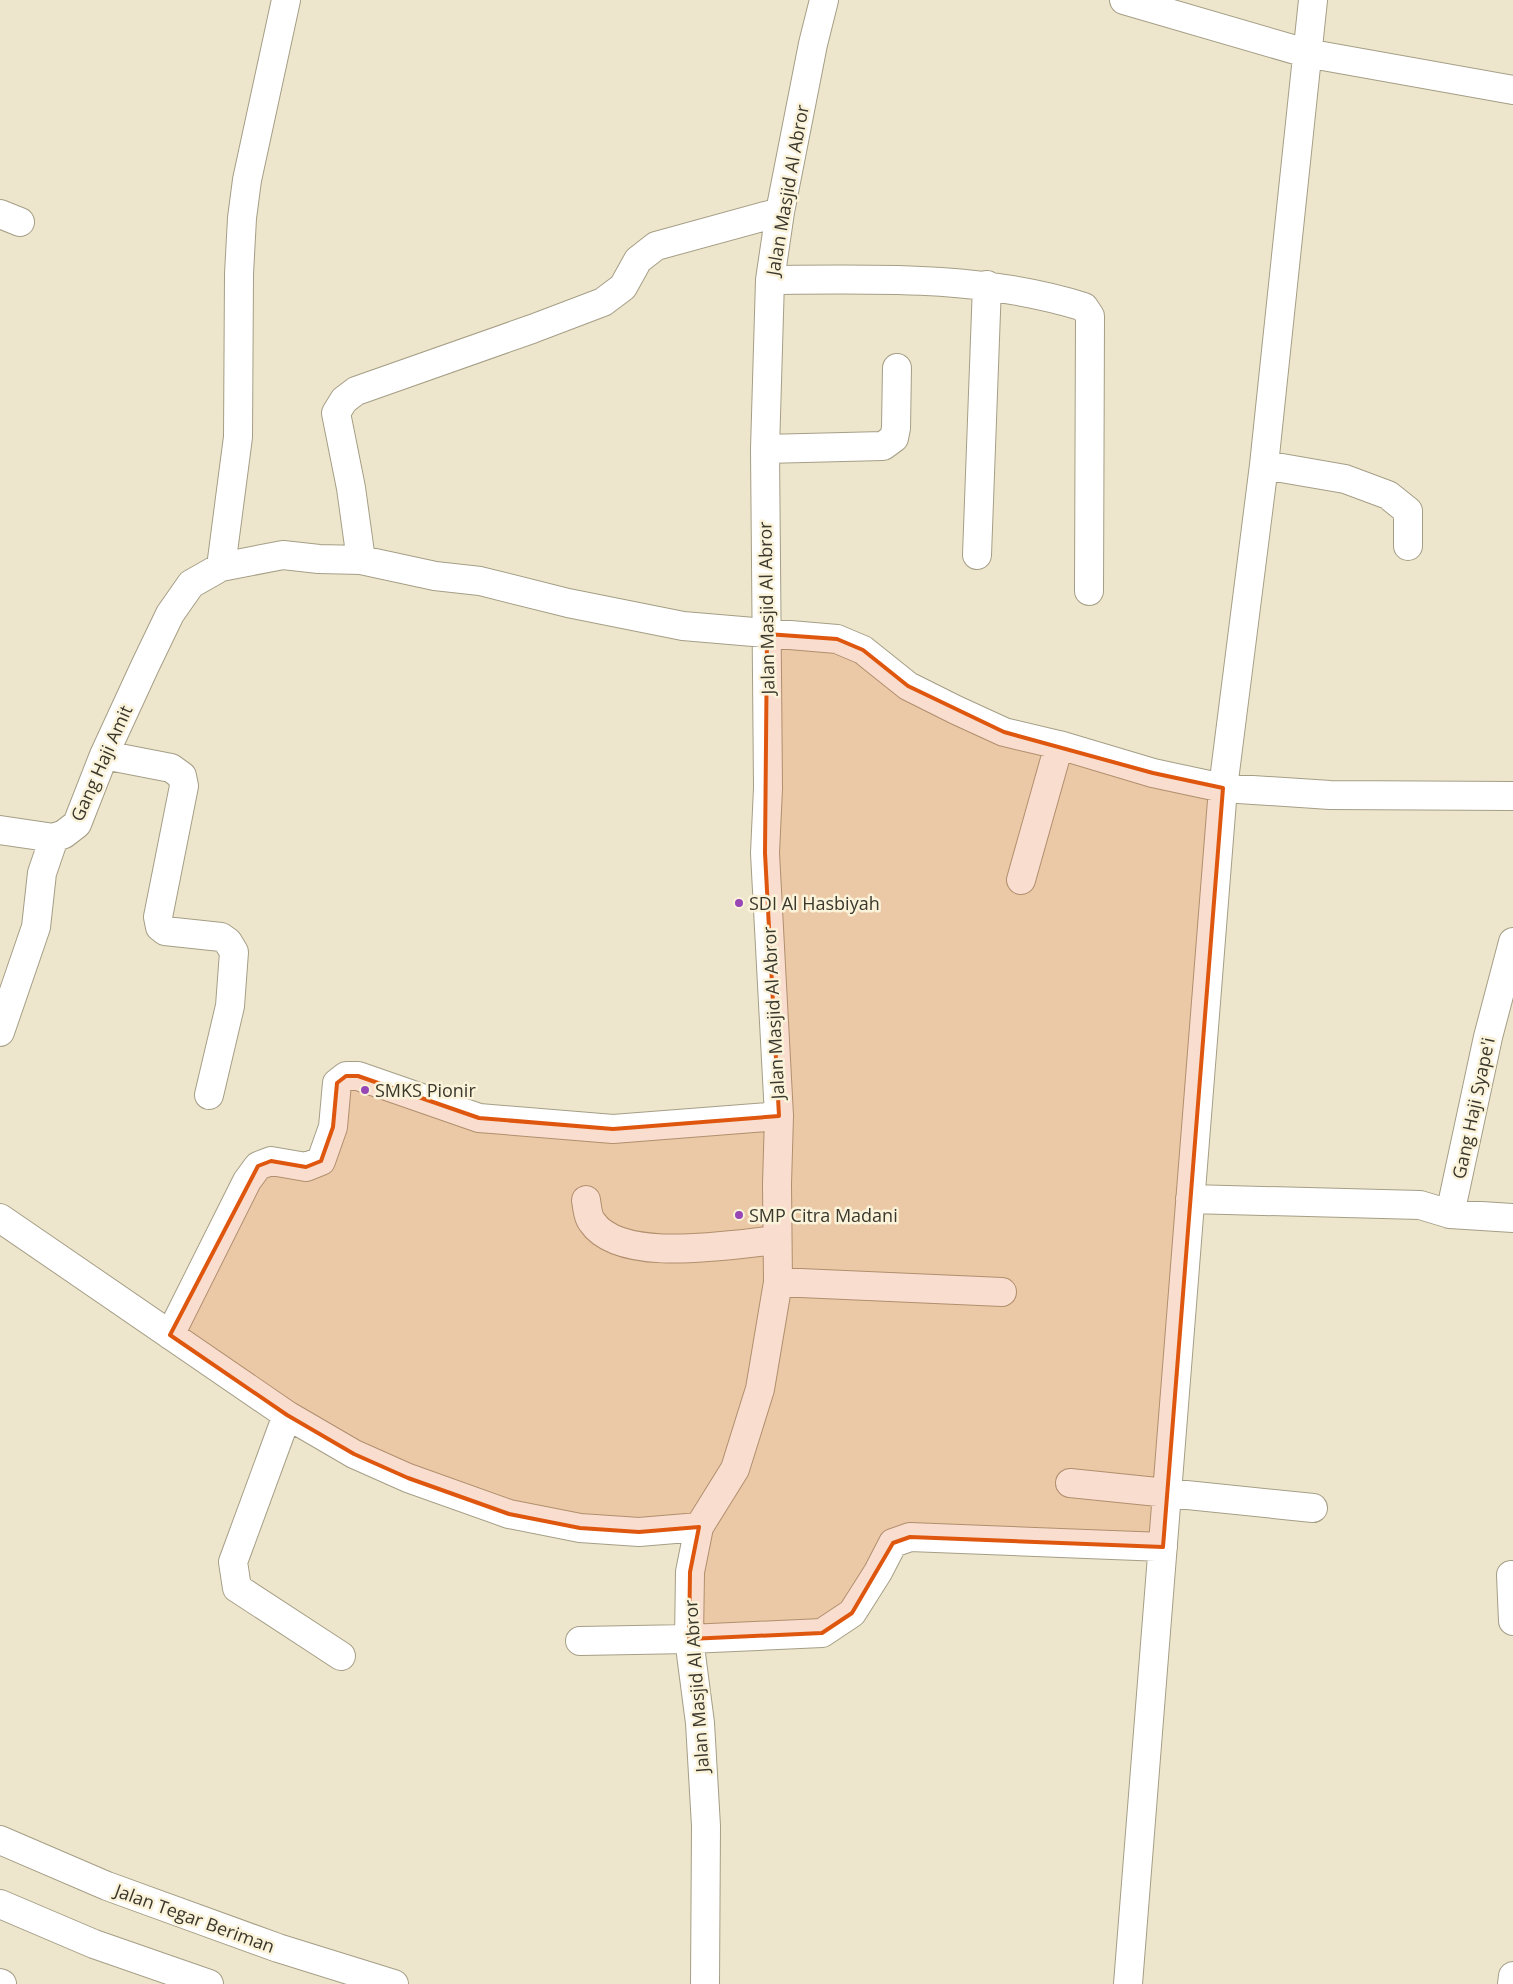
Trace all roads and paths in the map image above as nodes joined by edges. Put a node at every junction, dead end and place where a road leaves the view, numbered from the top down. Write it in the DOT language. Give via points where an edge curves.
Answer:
graph roads {
  1 [pos="286,0"];
  2 [pos="824,0"];
  3 [pos="1124,0"];
  4 [pos="1313,0"];
  5 [pos="1306,53"];
  6 [pos="1513,90"];
  7 [pos="780,212"];
  8 [pos="770,280"];
  9 [pos="988,285"];
  10 [pos="897,368"];
  11 [pos="765,449"];
  12 [pos="1264,465"];
  13 [pos="1408,546"];
  14 [pos="978,555"];
  15 [pos="361,560"];
  16 [pos="221,567"];
  17 [pos="1088,591"];
  18 [pos="767,634"];
  19 [pos="1059,745"];
  20 [pos="104,755"];
  21 [pos="1223,788"];
  22 [pos="1513,796"];
  23 [pos="0,830"];
  24 [pos="54,838"];
  25 [pos="1021,880"];
  26 [pos="1513,942"];
  27 [pos="0,1032"];
  28 [pos="209,1095"];
  29 [pos="778,1116"];
  30 [pos="1190,1199"];
  31 [pos="586,1200"];
  32 [pos="1450,1214"];
  33 [pos="0,1218"];
  34 [pos="1513,1218"];
  35 [pos="777,1240"];
  36 [pos="778,1282"];
  37 [pos="1002,1292"];
  38 [pos="170,1334"];
  39 [pos="287,1415"];
  40 [pos="1070,1483"];
  41 [pos="1168,1492"];
  42 [pos="1313,1508"];
  43 [pos="699,1527"];
  44 [pos="1163,1547"];
  45 [pos="1511,1575"];
  46 [pos="1513,1621"];
  47 [pos="689,1639"];
  48 [pos="580,1641"];
  49 [pos="341,1656"];
  50 [pos="0,1840"];
  51 [pos="0,1904"];
  52 [pos="1513,1976"];
  53 [pos="208,1984"];
  54 [pos="394,1984"];
  55 [pos="705,1984"];
  56 [pos="1128,1984"];
  57 [pos="1512,1984"];
  1 -- 16 [label="street" via="246,180 239,274 238,437"];
  2 -- 7 [label="street, Jalan Masjid Al Abror"];
  3 -- 5 [label="street"];
  4 -- 5 [label="street"];
  5 -- 6 [label="street"];
  5 -- 12 [label="street"];
  7 -- 8 [label="street, Jalan Masjid Al Abror"];
  7 -- 15 [label="street" via="656,246 638,260 623,287 603,302 356,391 344,400 336,413"];
  8 -- 9 [label="street" via="898,279"];
  8 -- 11 [label="street, Jalan Masjid Al Abror"];
  9 -- 14 [label="street"];
  9 -- 17 [label="street" via="1079,305 1090,316"];
  10 -- 11 [label="street" via="896,428 894,438 883,446"];
  11 -- 18 [label="street, Jalan Masjid Al Abror"];
  12 -- 13 [label="street" via="1346,479 1388,495 1408,512"];
  12 -- 21 [label="street"];
  15 -- 16 [label="street, Gang Haji Amit" via="283,555"];
  15 -- 18 [label="street, Gang Haji Amit" via="435,576 480,581 683,626"];
  16 -- 20 [label="street, Gang Haji Amit" via="191,584 170,614"];
  18 -- 19 [label="street, Gang Haji Amit" via="837,639 863,650 908,686 956,710 1004,732"];
  18 -- 29 [label="street, Jalan Masjid Al Abror" via="766,853"];
  19 -- 21 [label="street, Gang Haji Amit" via="1153,773"];
  19 -- 25 [label="street"];
  20 -- 24 [label="street, Gang Haji Amit" via="77,824"];
  20 -- 28 [label="street" via="171,768 182,776 184,786 158,917 160,927 166,931 221,937 234,952 230,1006"];
  21 -- 22 [label="street, Gang Haji Amit" via="1330,795"];
  21 -- 30 [label="street"];
  23 -- 24 [label="street"];
  24 -- 27 [label="street, Gang Haji Amit" via="42,873 36,927"];
  26 -- 32 [label="street, Gang Haji Syape'i" via="1488,1037"];
  29 -- 35 [label="street, Jalan Masjid Al Abror"];
  29 -- 38 [label="street" via="613,1129 479,1118 358,1076 346,1076 337,1083 333,1127 321,1161 306,1168 271,1161 258,1166 247,1181"];
  30 -- 32 [label="street" via="1420,1205"];
  30 -- 41 [label="street"];
  31 -- 35 [label="street" via="591,1221 604,1235 634,1247 683,1249"];
  32 -- 34 [label="street"];
  33 -- 38 [label="street"];
  35 -- 36 [label="street, Jalan Masjid Al Abror"];
  36 -- 37 [label="street"];
  36 -- 43 [label="street, Jalan Masjid Al Abror" via="760,1389 741,1452 735,1469"];
  38 -- 39 [label="street"];
  39 -- 43 [label="street" via="354,1454 408,1478 509,1514 580,1528 640,1532"];
  39 -- 49 [label="street" via="233,1562 237,1588"];
  40 -- 41 [label="street"];
  41 -- 42 [label="street"];
  41 -- 44 [label="street"];
  43 -- 47 [label="street, Jalan Masjid Al Abror" via="690,1572"];
  44 -- 47 [label="street" via="910,1537 893,1544 852,1613 822,1633"];
  44 -- 56 [label="street"];
  45 -- 46 [label="street"];
  47 -- 48 [label="street"];
  47 -- 55 [label="street, Jalan Masjid Al Abror" via="700,1723 706,1826"];
  50 -- 54 [label="street, Jalan Tegar Beriman" via="125,1892 278,1948"];
  51 -- 53 [label="street" via="94,1944"];
  52 -- 57 [label="street"];
}
